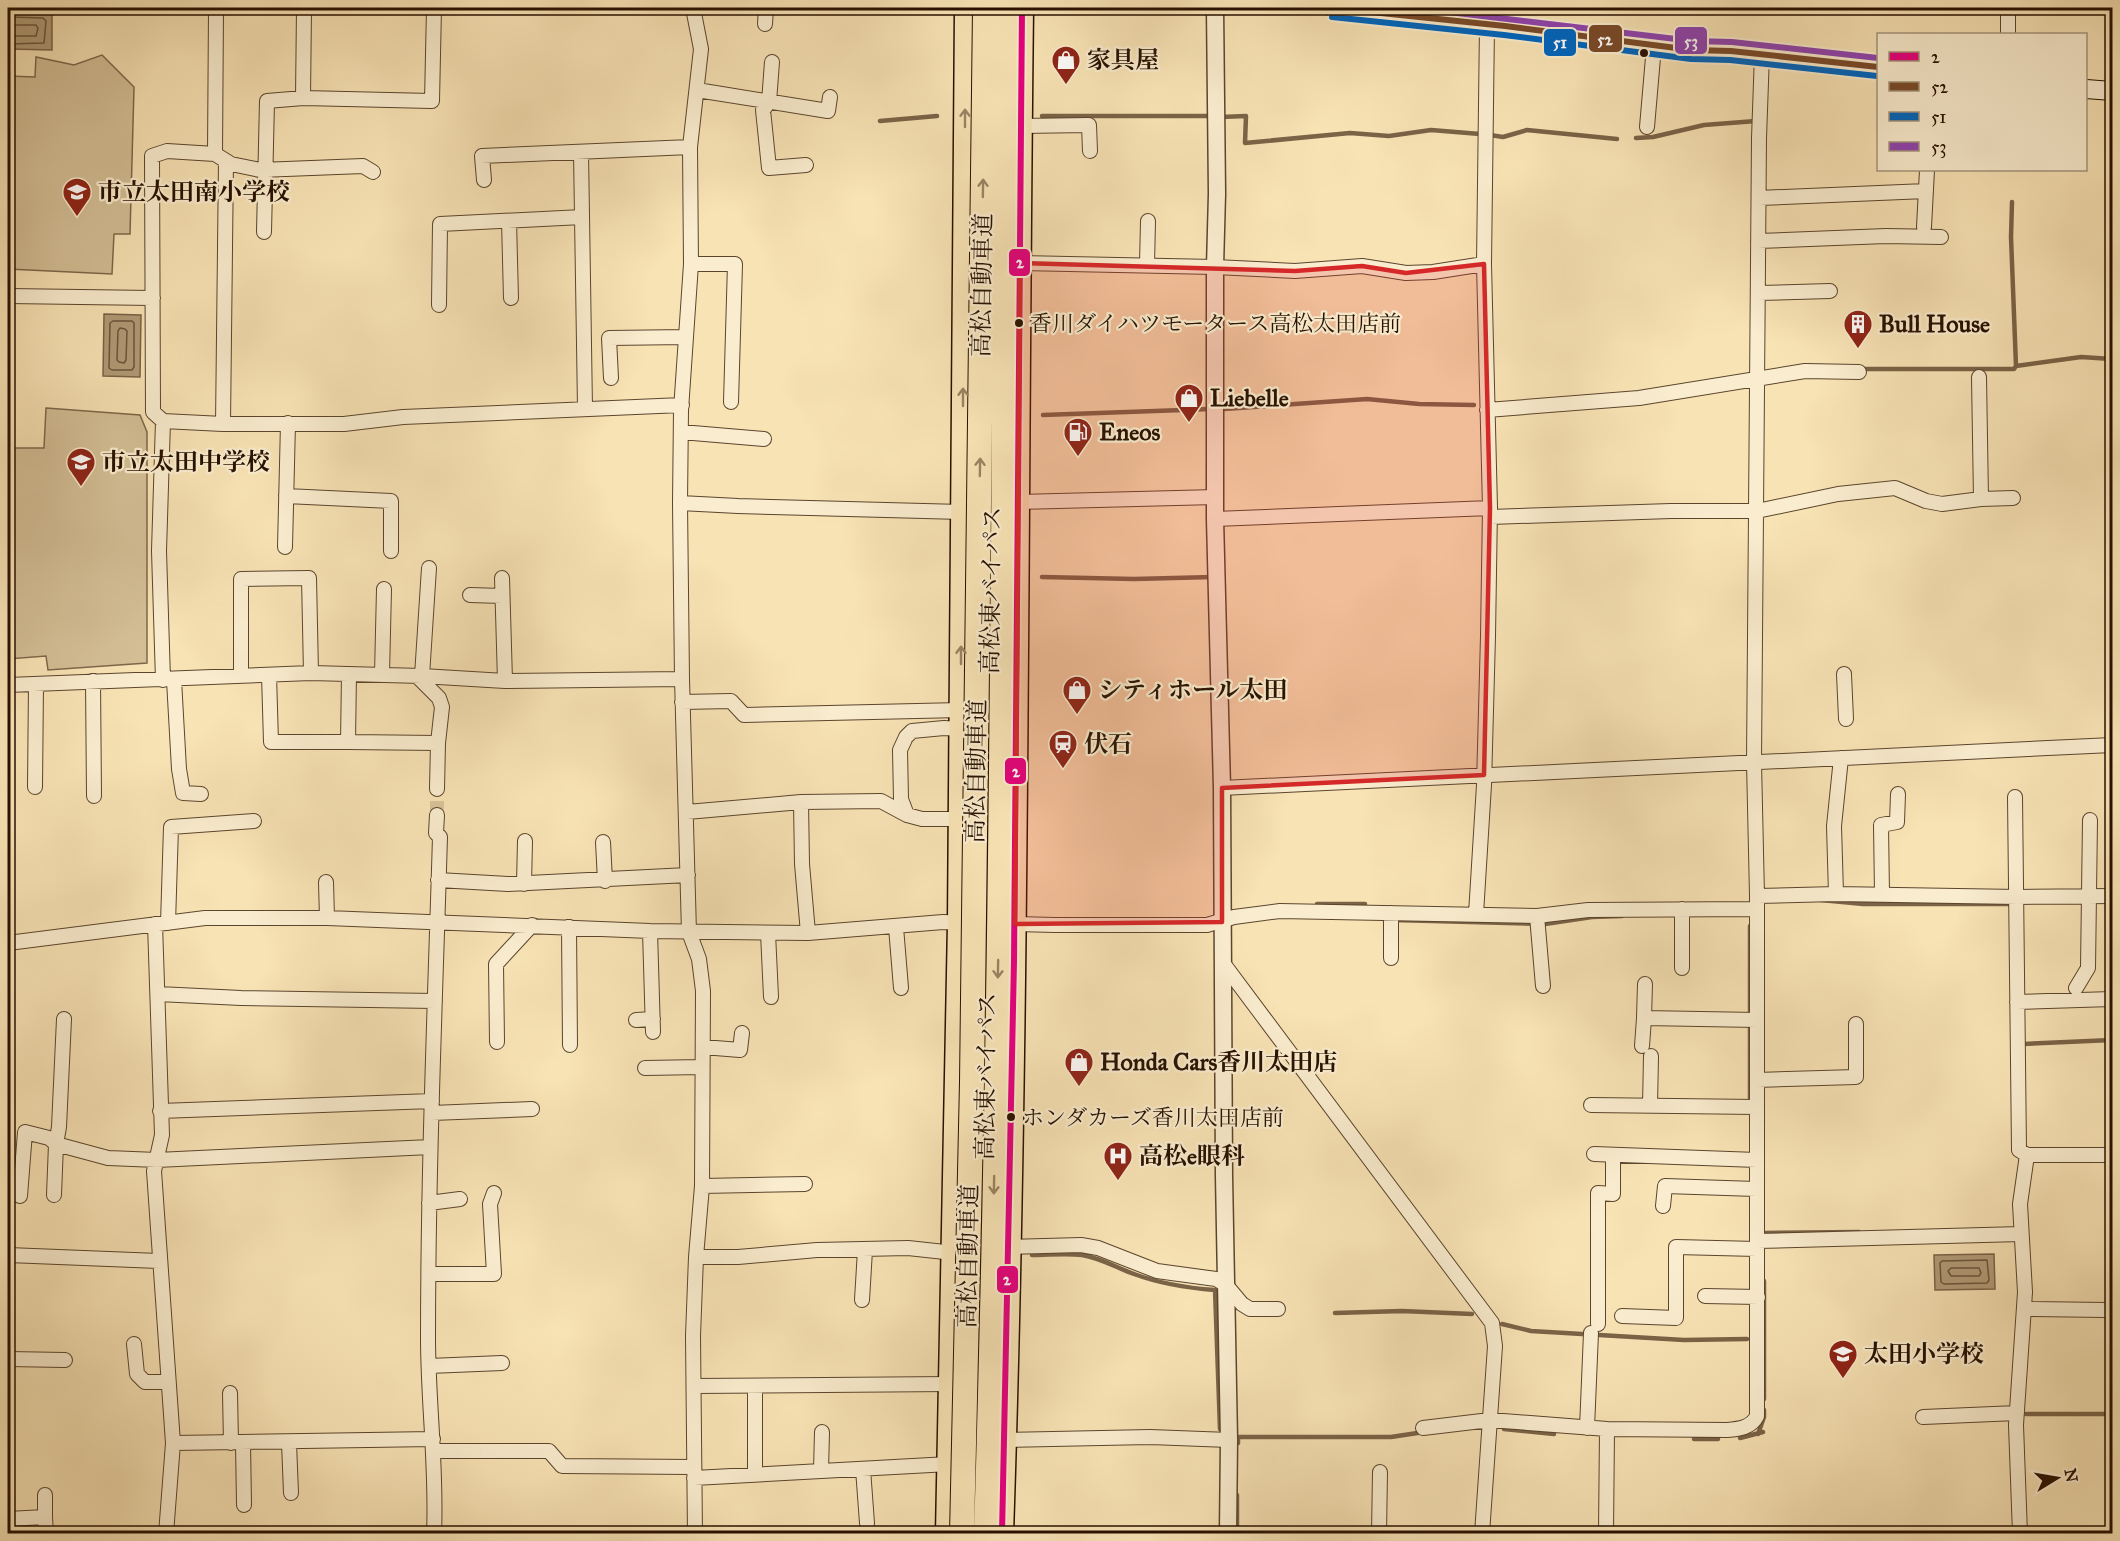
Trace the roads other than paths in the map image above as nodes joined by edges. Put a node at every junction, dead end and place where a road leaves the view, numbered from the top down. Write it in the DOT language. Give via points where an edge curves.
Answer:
graph roads {
  1 [pos="216,8"];
  2 [pos="304,8"];
  3 [pos="434,8"];
  4 [pos="693,8"];
  5 [pos="766,8"];
  6 [pos="966,8"];
  7 [pos="985,8"];
  8 [pos="1007,8"];
  9 [pos="1022,8"];
  10 [pos="1215,8"];
  11 [pos="1333,8"];
  12 [pos="2008,8"];
  13 [pos="765,24"];
  14 [pos="1487,25"];
  15 [pos="2008,33"];
  16 [pos="1654,45"];
  17 [pos="1762,54"];
  18 [pos="772,62"];
  19 [pos="1877,67"];
  20 [pos="2087,89"];
  21 [pos="697,90"];
  22 [pos="2112,91"];
  23 [pos="830,97"];
  24 [pos="303,98"];
  25 [pos="769,102"];
  26 [pos="1021,126"];
  27 [pos="1647,128"];
  28 [pos="690,147"];
  29 [pos="1090,150"];
  30 [pos="581,152"];
  31 [pos="221,158"];
  32 [pos="806,165"];
  33 [pos="266,170"];
  34 [pos="1927,171"];
  35 [pos="373,172"];
  36 [pos="484,180"];
  37 [pos="1926,190"];
  38 [pos="1759,198"];
  39 [pos="582,217"];
  40 [pos="509,220"];
  41 [pos="1148,221"];
  42 [pos="1924,227"];
  43 [pos="264,232"];
  44 [pos="1941,237"];
  45 [pos="1758,241"];
  46 [pos="1020,263"];
  47 [pos="691,264"];
  48 [pos="1147,264"];
  49 [pos="1484,264"];
  50 [pos="1215,267"];
  51 [pos="1830,291"];
  52 [pos="1758,293"];
  53 [pos="8,296"];
  54 [pos="153,298"];
  55 [pos="511,298"];
  56 [pos="439,305"];
  57 [pos="686,337"];
  58 [pos="1859,372"];
  59 [pos="1979,377"];
  60 [pos="611,378"];
  61 [pos="1757,380"];
  62 [pos="731,402"];
  63 [pos="682,405"];
  64 [pos="585,408"];
  65 [pos="1487,410"];
  66 [pos="163,421"];
  67 [pos="288,423"];
  68 [pos="223,424"];
  69 [pos="681,432"];
  70 [pos="764,439"];
  71 [pos="286,496"];
  72 [pos="1215,496"];
  73 [pos="2013,498"];
  74 [pos="1981,499"];
  75 [pos="1018,502"];
  76 [pos="680,503"];
  77 [pos="1756,511"];
  78 [pos="962,512"];
  79 [pos="1490,512"];
  80 [pos="1215,519"];
  81 [pos="285,547"];
  82 [pos="391,551"];
  83 [pos="429,568"];
  84 [pos="501,578"];
  85 [pos="384,589"];
  86 [pos="470,595"];
  87 [pos="502,596"];
  88 [pos="312,673"];
  89 [pos="349,674"];
  90 [pos="382,674"];
  91 [pos="1844,674"];
  92 [pos="269,675"];
  93 [pos="241,676"];
  94 [pos="420,676"];
  95 [pos="682,679"];
  96 [pos="168,680"];
  97 [pos="93,681"];
  98 [pos="505,681"];
  99 [pos="36,684"];
  100 [pos="8,685"];
  101 [pos="682,702"];
  102 [pos="961,719"];
  103 [pos="1846,719"];
  104 [pos="348,742"];
  105 [pos="438,743"];
  106 [pos="2112,746"];
  107 [pos="1841,758"];
  108 [pos="1754,762"];
  109 [pos="1484,775"];
  110 [pos="35,787"];
  111 [pos="1222,788"];
  112 [pos="438,789"];
  113 [pos="201,794"];
  114 [pos="1898,794"];
  115 [pos="94,796"];
  116 [pos="2015,797"];
  117 [pos="801,802"];
  118 [pos="687,812"];
  119 [pos="437,814"];
  120 [pos="907,815"];
  121 [pos="960,819"];
  122 [pos="2090,820"];
  123 [pos="254,821"];
  124 [pos="525,841"];
  125 [pos="603,842"];
  126 [pos="688,875"];
  127 [pos="438,880"];
  128 [pos="605,881"];
  129 [pos="326,882"];
  130 [pos="524,884"];
  131 [pos="1836,894"];
  132 [pos="1882,894"];
  133 [pos="2112,896"];
  134 [pos="2018,897"];
  135 [pos="2090,897"];
  136 [pos="1756,902"];
  137 [pos="1682,909"];
  138 [pos="1391,913"];
  139 [pos="1476,914"];
  140 [pos="1537,916"];
  141 [pos="327,918"];
  142 [pos="1222,921"];
  143 [pos="436,922"];
  144 [pos="161,923"];
  145 [pos="960,923"];
  146 [pos="1015,924"];
  147 [pos="532,925"];
  148 [pos="568,927"];
  149 [pos="896,927"];
  150 [pos="650,931"];
  151 [pos="689,932"];
  152 [pos="768,933"];
  153 [pos="808,933"];
  154 [pos="8,943"];
  155 [pos="1391,958"];
  156 [pos="1223,963"];
  157 [pos="1682,968"];
  158 [pos="1645,984"];
  159 [pos="1543,986"];
  160 [pos="901,988"];
  161 [pos="2076,988"];
  162 [pos="158,994"];
  163 [pos="771,997"];
  164 [pos="2112,999"];
  165 [pos="435,1001"];
  166 [pos="2017,1002"];
  167 [pos="1644,1018"];
  168 [pos="64,1019"];
  169 [pos="636,1020"];
  170 [pos="1757,1020"];
  171 [pos="1856,1024"];
  172 [pos="742,1033"];
  173 [pos="497,1042"];
  174 [pos="570,1045"];
  175 [pos="703,1047"];
  176 [pos="702,1067"];
  177 [pos="645,1068"];
  178 [pos="1756,1080"];
  179 [pos="1591,1105"];
  180 [pos="1650,1106"];
  181 [pos="432,1107"];
  182 [pos="1757,1107"];
  183 [pos="532,1109"];
  184 [pos="160,1111"];
  185 [pos="56,1144"];
  186 [pos="430,1147"];
  187 [pos="1594,1155"];
  188 [pos="1613,1155"];
  189 [pos="2027,1155"];
  190 [pos="2112,1155"];
  191 [pos="157,1160"];
  192 [pos="1757,1160"];
  193 [pos="805,1184"];
  194 [pos="702,1186"];
  195 [pos="1756,1189"];
  196 [pos="495,1193"];
  197 [pos="16,1194"];
  198 [pos="54,1195"];
  199 [pos="459,1199"];
  200 [pos="429,1203"];
  201 [pos="1663,1206"];
  202 [pos="2021,1234"];
  203 [pos="1757,1245"];
  204 [pos="1010,1247"];
  205 [pos="865,1250"];
  206 [pos="954,1253"];
  207 [pos="8,1256"];
  208 [pos="696,1257"];
  209 [pos="159,1261"];
  210 [pos="429,1274"];
  211 [pos="1226,1285"];
  212 [pos="1705,1296"];
  213 [pos="1758,1297"];
  214 [pos="862,1300"];
  215 [pos="1278,1309"];
  216 [pos="2024,1309"];
  217 [pos="2106,1310"];
  218 [pos="1622,1316"];
  219 [pos="134,1344"];
  220 [pos="8,1359"];
  221 [pos="65,1360"];
  222 [pos="502,1363"];
  223 [pos="429,1366"];
  224 [pos="168,1382"];
  225 [pos="951,1384"];
  226 [pos="694,1386"];
  227 [pos="755,1387"];
  228 [pos="230,1393"];
  229 [pos="2017,1413"];
  230 [pos="1923,1417"];
  231 [pos="1490,1420"];
  232 [pos="1423,1428"];
  233 [pos="1587,1428"];
  234 [pos="1607,1429"];
  235 [pos="822,1432"];
  236 [pos="1005,1440"];
  237 [pos="1229,1440"];
  238 [pos="173,1443"];
  239 [pos="237,1443"];
  240 [pos="289,1443"];
  241 [pos="433,1445"];
  242 [pos="949,1464"];
  243 [pos="863,1469"];
  244 [pos="821,1471"];
  245 [pos="1380,1472"];
  246 [pos="694,1473"];
  247 [pos="755,1475"];
  248 [pos="291,1493"];
  249 [pos="45,1495"];
  250 [pos="243,1505"];
  251 [pos="45,1517"];
  252 [pos="8,1519"];
  253 [pos="867,1523"];
  254 [pos="46,1533"];
  255 [pos="166,1533"];
  256 [pos="434,1533"];
  257 [pos="695,1533"];
  258 [pos="947,1533"];
  259 [pos="962,1533"];
  260 [pos="986,1533"];
  261 [pos="1002,1533"];
  262 [pos="1228,1533"];
  263 [pos="1379,1533"];
  264 [pos="1482,1533"];
  265 [pos="1606,1533"];
  266 [pos="2020,1533"];
  1 -- 31 [label="street"];
  2 -- 24 [label="street"];
  3 -- 24 [label="street" via="432,101"];
  4 -- 21 [label="street" via="701,49"];
  5 -- 13 [label="street"];
  78 -- 6 [label="highway, 高松東バイパス, one-way"];
  259 -- 7 [label="highway, 高松自動車道, one-way, bridge" via="972,1082"];
  8 -- 260 [label="highway, 高松自動車道, one-way, bridge" via="997,1059"];
  9 -- 26 [label="highway, 高松東バイパス"];
  10 -- 50 [label="street"];
  11 -- 14 [label="main road"];
  12 -- 15 [label="street"];
  14 -- 16 [label="main road"];
  14 -- 49 [label="street"];
  16 -- 17 [label="main road"];
  16 -- 27 [label="street"];
  17 -- 19 [label="main road"];
  17 -- 38 [label="street"];
  18 -- 25 [label="street"];
  20 -- 22 [label="main road"];
  21 -- 25 [label="street"];
  21 -- 28 [label="street"];
  23 -- 25 [label="street" via="828,111"];
  24 -- 33 [label="street" via="267,101"];
  25 -- 32 [label="street" via="763,110 769,168"];
  26 -- 29 [label="street" via="1089,125"];
  26 -- 46 [label="highway, 高松東バイパス"];
  28 -- 30 [label="street"];
  28 -- 47 [label="street"];
  30 -- 36 [label="street" via="482,156"];
  30 -- 39 [label="street"];
  31 -- 33 [label="street" via="231,164"];
  31 -- 54 [label="street" via="167,151 152,156"];
  31 -- 68 [label="street"];
  33 -- 35 [label="street" via="363,166"];
  33 -- 43 [label="street"];
  34 -- 37 [label="street"];
  37 -- 38 [label="street"];
  37 -- 42 [label="street"];
  38 -- 45 [label="street"];
  39 -- 40 [label="street"];
  39 -- 64 [label="street"];
  40 -- 55 [label="street"];
  40 -- 56 [label="street" via="440,224"];
  41 -- 48 [label="street"];
  44 -- 45 [label="street"];
  45 -- 52 [label="street"];
  46 -- 48 [label="street"];
  46 -- 75 [label="highway, 高松東バイパス"];
  47 -- 57 [label="street"];
  47 -- 62 [label="street" via="735,264"];
  48 -- 50 [label="street"];
  49 -- 50 [label="street" via="1406,273 1362,266 1309,271"];
  49 -- 65 [label="street"];
  50 -- 72 [label="street"];
  51 -- 52 [label="street"];
  52 -- 61 [label="street"];
  53 -- 54 [label="street"];
  54 -- 66 [label="street" via="153,412"];
  57 -- 60 [label="street" via="609,338"];
  57 -- 63 [label="street"];
  58 -- 61 [label="street" via="1805,371"];
  59 -- 74 [label="street"];
  61 -- 65 [label="street" via="1639,398"];
  61 -- 77 [label="street"];
  63 -- 64 [label="street"];
  63 -- 69 [label="street"];
  64 -- 67 [label="street" via="403,417 344,424"];
  65 -- 79 [label="street"];
  66 -- 68 [label="street"];
  66 -- 96 [label="street" via="159,551"];
  67 -- 68 [label="street"];
  67 -- 71 [label="street"];
  69 -- 70 [label="street"];
  69 -- 76 [label="street"];
  71 -- 81 [label="street"];
  71 -- 82 [label="street" via="391,501"];
  72 -- 75 [label="street"];
  72 -- 80 [label="street"];
  73 -- 74 [label="street"];
  74 -- 77 [label="street" via="1942,504 1895,488 1838,494"];
  75 -- 146 [label="highway, 高松東バイパス"];
  76 -- 78 [label="street"];
  76 -- 95 [label="street"];
  77 -- 79 [label="street"];
  77 -- 108 [label="street"];
  102 -- 78 [label="highway, 高松東バイパス, one-way"];
  79 -- 80 [label="street"];
  79 -- 109 [label="street"];
  80 -- 111 [label="street"];
  83 -- 94 [label="street"];
  84 -- 87 [label="street"];
  85 -- 90 [label="street"];
  86 -- 87 [label="street"];
  87 -- 98 [label="street"];
  88 -- 89 [label="street"];
  88 -- 92 [label="street"];
  88 -- 93 [label="street" via="309,578 241,579"];
  89 -- 90 [label="street"];
  89 -- 104 [label="street"];
  90 -- 94 [label="street"];
  91 -- 103 [label="street"];
  92 -- 93 [label="street"];
  92 -- 104 [label="street" via="271,742"];
  93 -- 96 [label="street"];
  94 -- 98 [label="street"];
  94 -- 105 [label="street" via="442,707"];
  95 -- 98 [label="street"];
  95 -- 101 [label="street"];
  96 -- 97 [label="street"];
  96 -- 113 [label="street" via="183,793"];
  97 -- 99 [label="street"];
  97 -- 115 [label="street"];
  99 -- 100 [label="street"];
  99 -- 110 [label="street"];
  101 -- 102 [label="street" via="731,700 744,715"];
  101 -- 118 [label="street"];
  102 -- 120 [label="street" via="944,728 912,731 902,743 901,799"];
  102 -- 121 [label="highway, 高松東バイパス"];
  104 -- 105 [label="street"];
  105 -- 112 [label="street"];
  106 -- 107 [label="street"];
  107 -- 108 [label="street"];
  107 -- 131 [label="street" via="1834,826"];
  108 -- 109 [label="street"];
  108 -- 136 [label="street"];
  109 -- 111 [label="street"];
  109 -- 139 [label="street"];
  111 -- 142 [label="street"];
  114 -- 132 [label="street" via="1898,822 1881,825"];
  116 -- 134 [label="street"];
  117 -- 118 [label="street"];
  117 -- 120 [label="street" via="880,801"];
  117 -- 153 [label="street"];
  118 -- 126 [label="street"];
  119 -- 127 [label="street"];
  120 -- 121 [label="street"];
  121 -- 145 [label="highway, 高松東バイパス"];
  122 -- 135 [label="street"];
  123 -- 144 [label="street" via="171,826"];
  124 -- 130 [label="street"];
  125 -- 128 [label="street"];
  126 -- 128 [label="street"];
  126 -- 151 [label="street"];
  127 -- 130 [label="street"];
  127 -- 143 [label="street"];
  128 -- 130 [label="street"];
  129 -- 141 [label="street"];
  131 -- 132 [label="street"];
  131 -- 136 [label="street"];
  132 -- 134 [label="street"];
  133 -- 135 [label="street"];
  134 -- 135 [label="street"];
  134 -- 166 [label="street"];
  135 -- 161 [label="street" via="2088,968"];
  136 -- 137 [label="street"];
  136 -- 170 [label="street"];
  137 -- 140 [label="street" via="1588,910"];
  137 -- 157 [label="street"];
  138 -- 139 [label="street"];
  138 -- 142 [label="street" via="1280,911"];
  138 -- 155 [label="street"];
  139 -- 140 [label="street"];
  140 -- 159 [label="street"];
  141 -- 143 [label="street"];
  141 -- 144 [label="street" via="205,918"];
  142 -- 146 [label="street" via="1207,925"];
  142 -- 156 [label="street"];
  143 -- 147 [label="street"];
  143 -- 165 [label="street"];
  144 -- 154 [label="street"];
  144 -- 162 [label="street"];
  145 -- 146 [label="street"];
  145 -- 149 [label="street"];
  145 -- 206 [label="highway, 高松東バイパス"];
  146 -- 204 [label="highway, 高松東バイパス"];
  147 -- 148 [label="street"];
  147 -- 173 [label="street" via="496,964"];
  148 -- 150 [label="street"];
  148 -- 174 [label="street"];
  149 -- 153 [label="street"];
  149 -- 160 [label="street"];
  150 -- 151 [label="street"];
  150 -- 169 [label="street" via="653,1025"];
  151 -- 152 [label="street"];
  151 -- 175 [label="street" via="699,959"];
  152 -- 153 [label="street"];
  152 -- 163 [label="street"];
  156 -- 211 [label="street"];
  156 -- 231 [label="street" via="1492,1323 1495,1346"];
  158 -- 167 [label="street"];
  162 -- 165 [label="street"];
  162 -- 184 [label="street"];
  164 -- 166 [label="street"];
  165 -- 181 [label="street"];
  166 -- 189 [label="street" via="2019,1150"];
  167 -- 170 [label="street"];
  167 -- 180 [label="street"];
  168 -- 185 [label="street"];
  170 -- 178 [label="street"];
  171 -- 178 [label="street" via="1856,1077"];
  172 -- 175 [label="street" via="740,1050"];
  175 -- 176 [label="street"];
  176 -- 177 [label="street"];
  176 -- 194 [label="street"];
  178 -- 182 [label="street"];
  179 -- 180 [label="street"];
  180 -- 182 [label="street"];
  181 -- 183 [label="street"];
  181 -- 184 [label="street"];
  181 -- 186 [label="street"];
  182 -- 192 [label="street"];
  184 -- 191 [label="street" via="162,1135"];
  185 -- 191 [label="street" via="108,1158"];
  185 -- 197 [label="street" via="49,1138 25,1132"];
  185 -- 198 [label="street"];
  186 -- 191 [label="street"];
  186 -- 200 [label="street"];
  187 -- 188 [label="street"];
  188 -- 192 [label="street"];
  188 -- 233 [label="street" via="1613,1194 1598,1193"];
  189 -- 190 [label="street"];
  189 -- 202 [label="street" via="2020,1204"];
  191 -- 209 [label="street" via="154,1171"];
  192 -- 195 [label="street"];
  193 -- 194 [label="street"];
  194 -- 208 [label="street"];
  195 -- 201 [label="street" via="1665,1186"];
  195 -- 203 [label="street"];
  196 -- 210 [label="street" via="490,1204 495,1274"];
  199 -- 200 [label="street"];
  200 -- 210 [label="street"];
  202 -- 203 [label="street"];
  202 -- 216 [label="street"];
  203 -- 213 [label="street"];
  203 -- 218 [label="street" via="1676,1247 1676,1318"];
  204 -- 211 [label="street" via="1081,1245 1157,1271 1216,1279"];
  204 -- 236 [label="highway, 高松東バイパス"];
  205 -- 206 [label="street" via="908,1248"];
  205 -- 208 [label="street"];
  205 -- 214 [label="street"];
  206 -- 225 [label="highway, 高松東バイパス"];
  207 -- 209 [label="street"];
  208 -- 226 [label="street"];
  209 -- 224 [label="street"];
  210 -- 223 [label="street"];
  211 -- 215 [label="street" via="1250,1309"];
  211 -- 237 [label="street"];
  212 -- 213 [label="street"];
  213 -- 234 [label="street" via="1759,1410 1755,1421 1745,1428 1727,1430"];
  216 -- 217 [label="street"];
  216 -- 229 [label="street"];
  219 -- 224 [label="street" via="137,1374 145,1383"];
  220 -- 221 [label="street"];
  222 -- 223 [label="street"];
  223 -- 241 [label="street"];
  224 -- 238 [label="street"];
  225 -- 227 [label="street"];
  225 -- 242 [label="highway, 高松東バイパス"];
  226 -- 227 [label="street"];
  226 -- 246 [label="street"];
  227 -- 247 [label="street"];
  228 -- 239 [label="street"];
  229 -- 230 [label="street"];
  229 -- 266 [label="street"];
  231 -- 232 [label="street"];
  231 -- 233 [label="street"];
  231 -- 264 [label="street"];
  233 -- 234 [label="street"];
  234 -- 265 [label="street"];
  235 -- 244 [label="street"];
  236 -- 237 [label="street"];
  236 -- 261 [label="highway, 高松東バイパス"];
  237 -- 262 [label="street"];
  238 -- 239 [label="street"];
  238 -- 255 [label="street"];
  239 -- 240 [label="street"];
  239 -- 250 [label="street"];
  240 -- 241 [label="street"];
  240 -- 248 [label="street"];
  241 -- 246 [label="street" via="549,1451 562,1466"];
  241 -- 256 [label="street"];
  242 -- 243 [label="street"];
  242 -- 258 [label="highway, 高松東バイパス"];
  243 -- 244 [label="street"];
  243 -- 253 [label="street"];
  244 -- 247 [label="street"];
  245 -- 263 [label="street"];
  246 -- 247 [label="street"];
  246 -- 257 [label="street"];
  249 -- 251 [label="street"];
  251 -- 252 [label="street"];
  251 -- 254 [label="street"];
}
